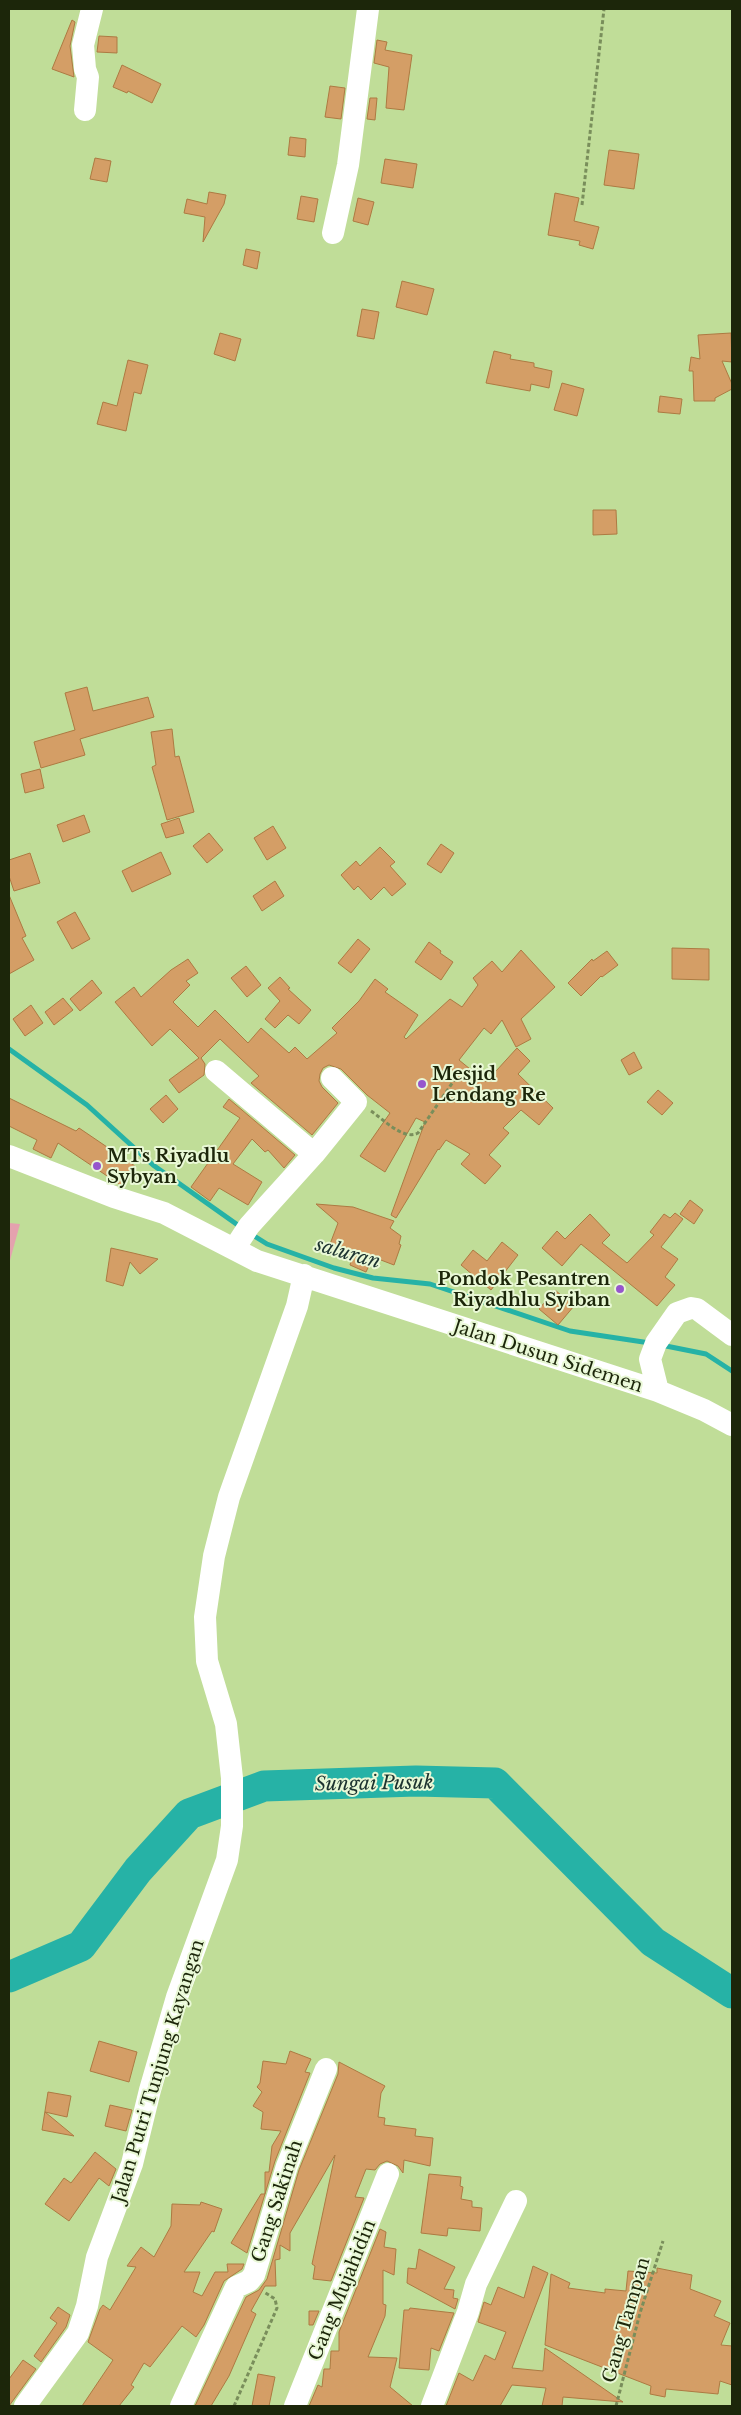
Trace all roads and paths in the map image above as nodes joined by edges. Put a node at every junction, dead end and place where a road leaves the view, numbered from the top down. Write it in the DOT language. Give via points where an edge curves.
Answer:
graph roads {
  1 [pos="92,9"];
  2 [pos="368,9"];
  3 [pos="604,9"];
  4 [pos="85,110"];
  5 [pos="582,205"];
  6 [pos="333,233"];
  7 [pos="216,1071"];
  8 [pos="332,1078"];
  9 [pos="455,1079"];
  10 [pos="356,1102"];
  11 [pos="314,1154"];
  12 [pos="9,1156"];
  13 [pos="240,1240"];
  14 [pos="304,1276"];
  15 [pos="732,1335"];
  16 [pos="658,1391"];
  17 [pos="732,1426"];
  18 [pos="326,2069"];
  19 [pos="388,2174"];
  20 [pos="516,2201"];
  21 [pos="663,2241"];
  22 [pos="244,2282"];
  23 [pos="25,2406"];
  24 [pos="181,2406"];
  25 [pos="234,2406"];
  26 [pos="294,2406"];
  27 [pos="432,2406"];
  28 [pos="616,2406"];
  1 -- 4 [label="street" via="83,44 88,77"];
  2 -- 6 [label="street" via="348,165"];
  3 -- 5 [label="path"];
  7 -- 11 [label="street"];
  8 -- 10 [label="street"];
  9 -- 10 [label="path" via="413,1136"];
  10 -- 11 [label="street"];
  11 -- 13 [label="street"];
  12 -- 13 [label="street" via="114,1197"];
  13 -- 14 [label="street" via="257,1260"];
  14 -- 16 [label="street, Jalan Dusun Sidemen"];
  14 -- 23 [label="street, Jalan Putri Tunjung Kayangan" via="297,1306 230,1496 214,1556 205,1617 205,1646 210,1675 226,1724 232,1778 232,1826 223,1876 177,1997 132,2164 97,2257 83,2320 78,2333"];
  15 -- 16 [label="street" via="697,1309 677,1313 653,1351"];
  16 -- 17 [label="street, Jalan Dusun Sidemen"];
  18 -- 22 [label="street, Gang Sakinah" via="287,2166 253,2276"];
  19 -- 26 [label="street, Gang Mujahidin"];
  20 -- 27 [label="street" via="476,2284"];
  21 -- 28 [label="path, Gang Tampan"];
  22 -- 24 [label="street, Gang Sakinah" via="235,2288"];
  22 -- 25 [label="path" via="273,2297 277,2306"];
}
